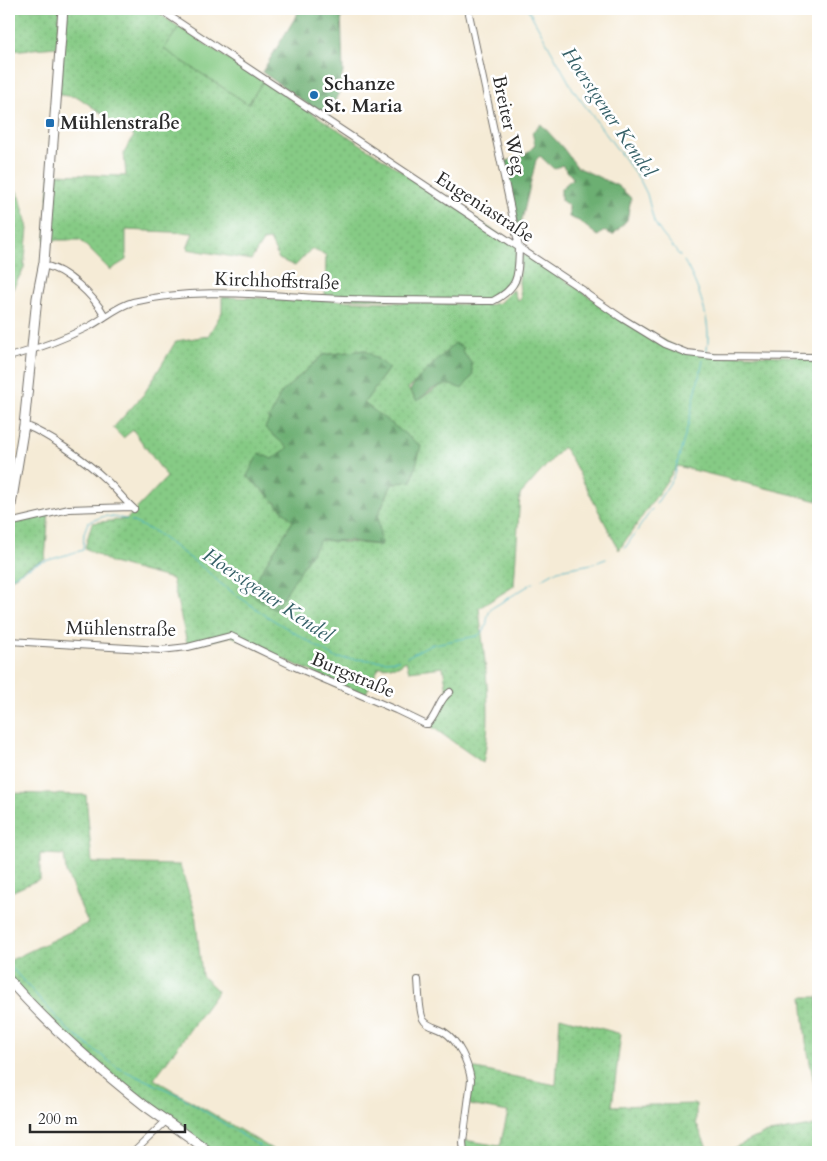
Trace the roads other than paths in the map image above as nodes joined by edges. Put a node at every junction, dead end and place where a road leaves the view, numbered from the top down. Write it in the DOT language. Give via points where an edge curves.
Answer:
graph roads {
  1 [pos="63,9"];
  2 [pos="159,9"];
  3 [pos="468,9"];
  4 [pos="519,247"];
  5 [pos="43,265"];
  6 [pos="105,316"];
  7 [pos="33,350"];
  8 [pos="9,357"];
  9 [pos="818,357"];
  10 [pos="24,425"];
  11 [pos="9,510"];
  12 [pos="9,523"];
  13 [pos="231,636"];
  14 [pos="9,641"];
  15 [pos="450,692"];
  16 [pos="9,980"];
  17 [pos="418,980"];
  18 [pos="166,1121"];
  19 [pos="134,1152"];
  20 [pos="209,1152"];
  21 [pos="464,1152"];
  1 -- 5 [label="street"];
  2 -- 4 [label="street, Eugeniastraße"];
  3 -- 4 [label="street, Breiter Weg"];
  4 -- 6 [label="street, Kirchhoffstraße" via="516,283 493,302 222,294 161,296 124,304"];
  4 -- 9 [label="street, Eugeniastraße" via="620,317 675,349 700,356"];
  5 -- 6 [label="street" via="50,266 82,288"];
  5 -- 7 [label="street"];
  6 -- 7 [label="street, Kirchhoffstraße" via="92,325"];
  7 -- 8 [label="street, Kirchhoffstraße"];
  7 -- 10 [label="street"];
  10 -- 11 [label="street"];
  10 -- 12 [label="street" via="38,430 95,470 132,508 69,509"];
  13 -- 14 [label="street, Mühlenstraße" via="161,650"];
  13 -- 15 [label="street, Burgstraße" via="425,724 432,721 443,698"];
  16 -- 18 [label="street" via="63,1036"];
  17 -- 21 [label="street" via="423,1019 453,1040 470,1070"];
  18 -- 19 [label="street"];
  18 -- 20 [label="street"];
}
